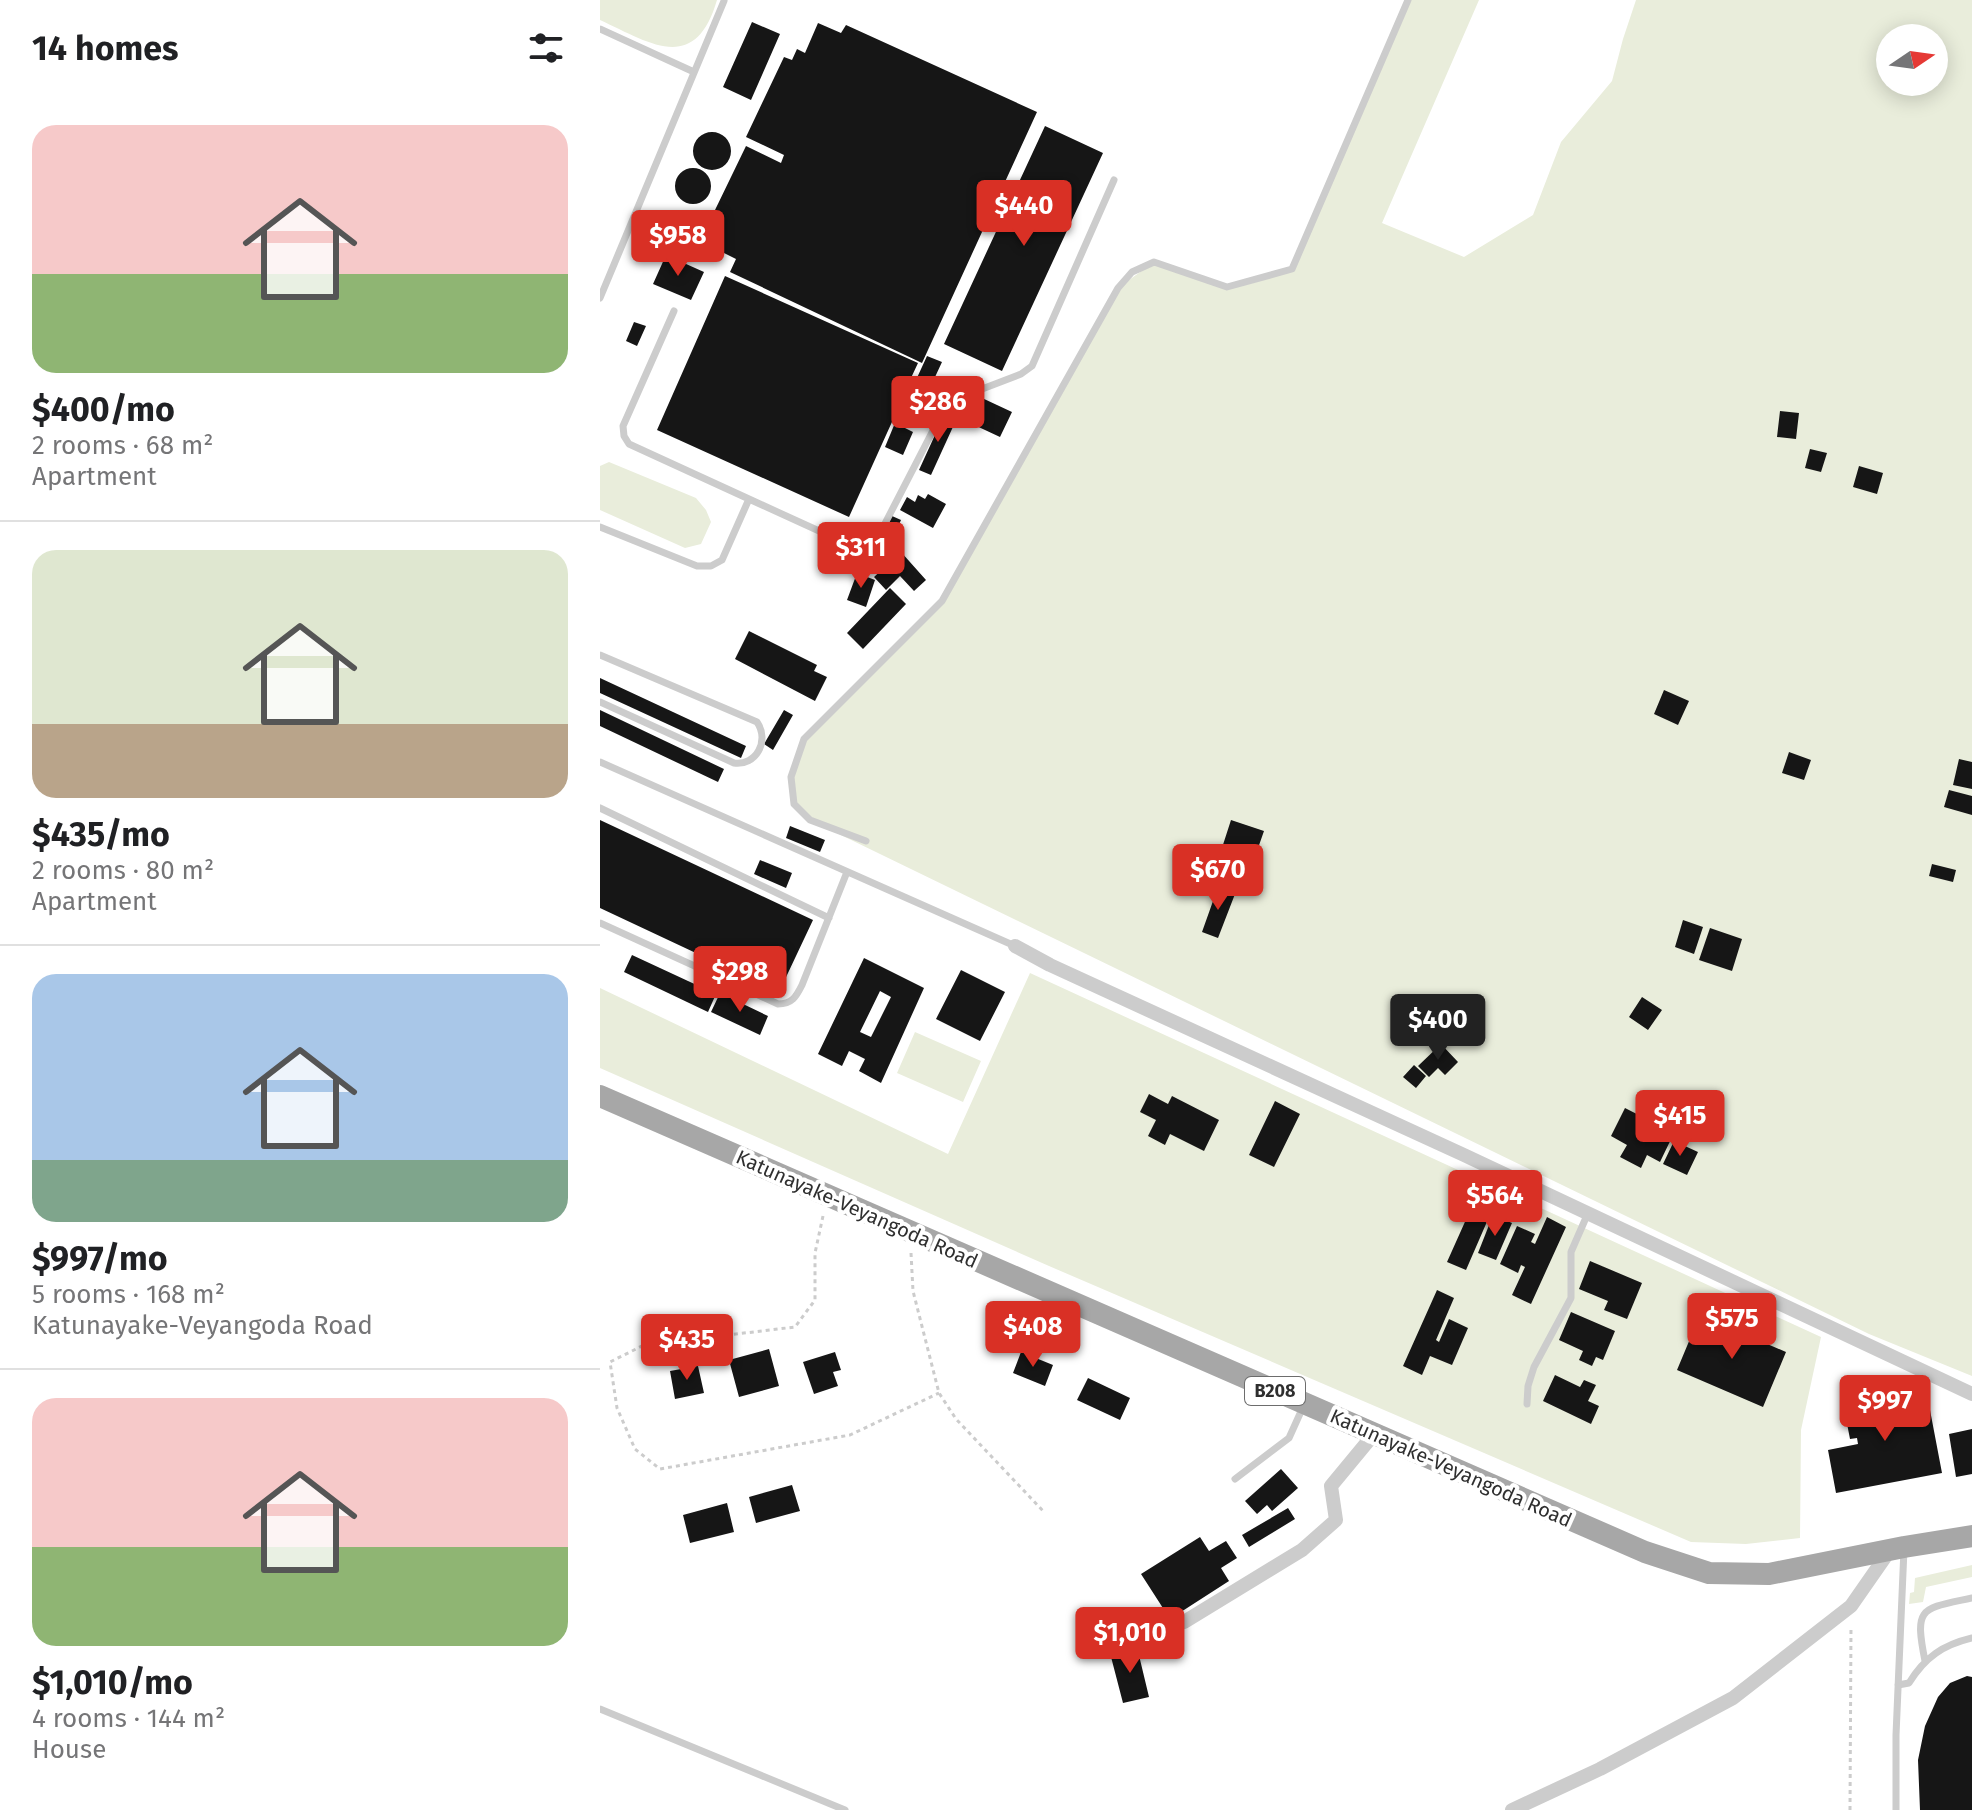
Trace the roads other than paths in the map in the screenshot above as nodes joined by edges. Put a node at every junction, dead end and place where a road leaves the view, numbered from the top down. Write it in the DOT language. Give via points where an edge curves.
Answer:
graph roads {
  1 [pos="1408,0"];
  2 [pos="724,1"];
  3 [pos="600,29"];
  4 [pos="694,72"];
  5 [pos="1114,180"];
  6 [pos="600,298"];
  7 [pos="674,311"];
  8 [pos="749,499"];
  9 [pos="600,527"];
  10 [pos="600,655"];
  11 [pos="600,702"];
  12 [pos="600,762"];
  13 [pos="600,808"];
  14 [pos="866,841"];
  15 [pos="847,872"];
  16 [pos="829,918"];
  17 [pos="600,923"];
  18 [pos="1015,946"];
  19 [pos="600,1096"];
  20 [pos="1588,1213"];
  21 [pos="1972,1394"];
  22 [pos="1305,1404"];
  23 [pos="1527,1404"];
  24 [pos="1374,1434"];
  25 [pos="1235,1479"];
  26 [pos="1972,1536"];
  27 [pos="1897,1548"];
  28 [pos="1972,1598"];
  29 [pos="1118,1632"];
  30 [pos="1972,1638"];
  31 [pos="1925,1661"];
  32 [pos="1898,1685"];
  33 [pos="600,1709"];
  34 [pos="845,1810"];
  35 [pos="1512,1810"];
  36 [pos="1896,1810"];
  1 -- 14 [label="lane" via="1292,269 1227,287 1154,262 1132,272 1118,288 942,601 804,739 791,777 794,804 810,820"];
  2 -- 4 [label="lane"];
  3 -- 4 [label="lane"];
  4 -- 6 [label="lane"];
  5 -- 8 [label="lane" via="1032,366 943,411 876,541 852,546"];
  7 -- 8 [label="lane" via="623,426 624,436 629,444"];
  8 -- 9 [label="lane" via="722,560 711,566 697,566"];
  10 -- 11 [label="lane" via="757,722 762,742 753,760 734,763"];
  12 -- 15 [label="lane"];
  13 -- 16 [label="lane"];
  15 -- 16 [label="lane"];
  15 -- 18 [label="lane"];
  16 -- 17 [label="lane" via="795,999 782,1004"];
  18 -- 20 [label="street"];
  19 -- 22 [label="main road, Katunayake-Veyangoda Road / B208"];
  20 -- 21 [label="street"];
  20 -- 23 [label="lane" via="1571,1252 1571,1298 1534,1367"];
  22 -- 24 [label="main road, Katunayake-Veyangoda Road / B208"];
  22 -- 25 [label="lane" via="1289,1438"];
  24 -- 27 [label="main road, Katunayake-Veyangoda Road / B208" via="1645,1552 1709,1573 1769,1574"];
  24 -- 29 [label="street" via="1331,1486 1336,1520 1302,1550 1184,1622"];
  26 -- 27 [label="main road, Katunayake-Veyangoda Road / B208"];
  27 -- 32 [label="lane"];
  27 -- 35 [label="street" via="1851,1606 1733,1698"];
  28 -- 31 [label="lane" via="1924,1613 1919,1623"];
  30 -- 31 [label="lane" via="1952,1643"];
  31 -- 32 [label="lane" via="1909,1683"];
  32 -- 36 [label="lane"];
  33 -- 34 [label="lane"];
}
